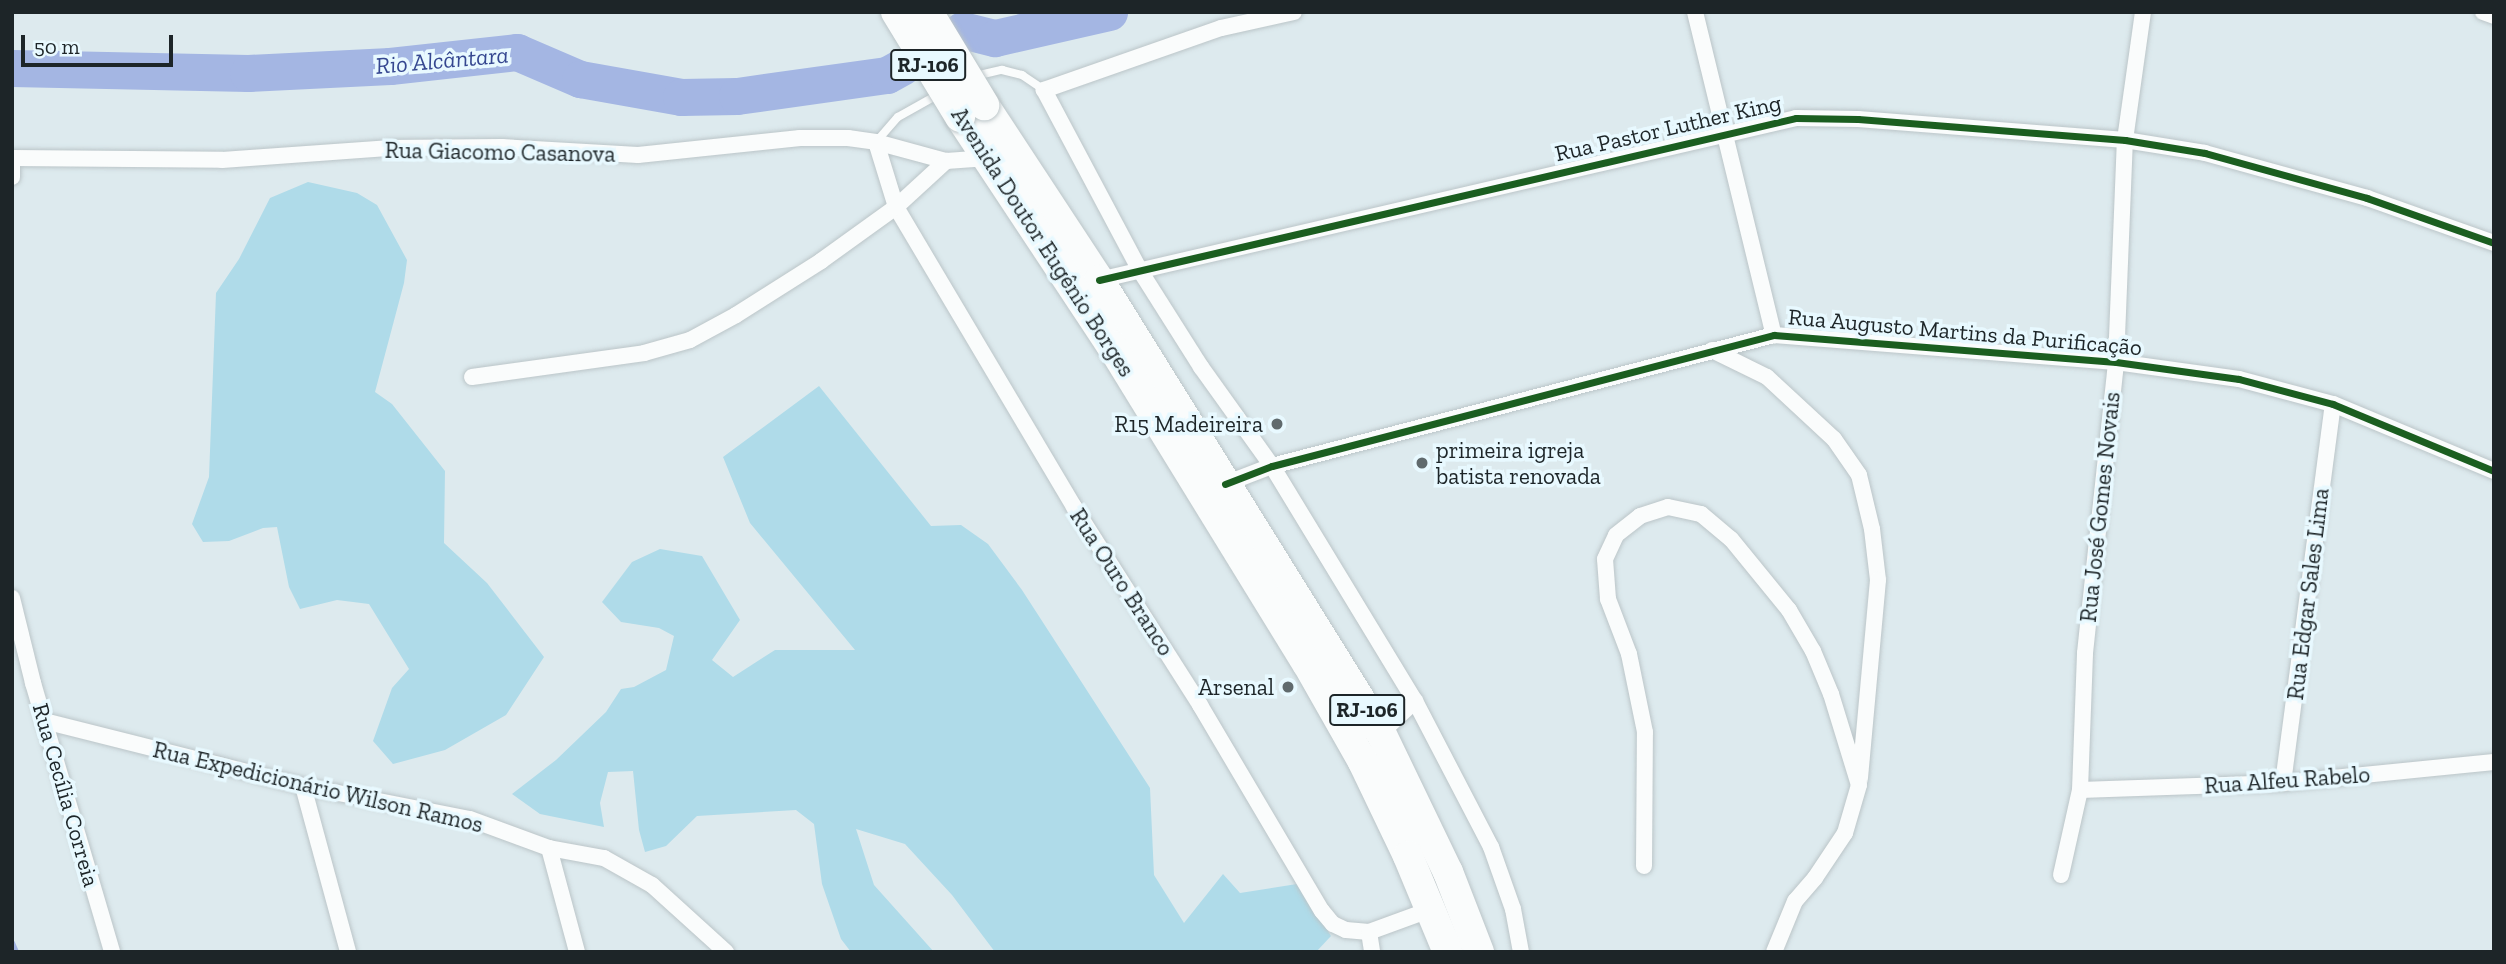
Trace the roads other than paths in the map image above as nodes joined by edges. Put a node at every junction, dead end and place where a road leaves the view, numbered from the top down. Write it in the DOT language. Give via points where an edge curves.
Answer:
graph roads {
  1 [pos="896,12"];
  2 [pos="928,12"];
  3 [pos="1294,12"];
  4 [pos="2143,12"];
  5 [pos="2483,12"];
  6 [pos="2494,16"];
  7 [pos="1696,19"];
  8 [pos="1044,90"];
  9 [pos="972,111"];
  10 [pos="1724,134"];
  11 [pos="2125,140"];
  12 [pos="876,142"];
  13 [pos="12,158"];
  14 [pos="985,158"];
  15 [pos="946,161"];
  16 [pos="12,177"];
  17 [pos="896,207"];
  18 [pos="2494,243"];
  19 [pos="1139,269"];
  20 [pos="1099,280"];
  21 [pos="1774,335"];
  22 [pos="1712,350"];
  23 [pos="2116,362"];
  24 [pos="472,377"];
  25 [pos="2333,404"];
  26 [pos="1272,466"];
  27 [pos="2494,471"];
  28 [pos="1225,484"];
  29 [pos="12,598"];
  30 [pos="1415,701"];
  31 [pos="44,721"];
  32 [pos="1381,733"];
  33 [pos="2494,762"];
  34 [pos="2283,783"];
  35 [pos="1859,785"];
  36 [pos="303,786"];
  37 [pos="2080,790"];
  38 [pos="549,848"];
  39 [pos="1644,866"];
  40 [pos="2061,874"];
  41 [pos="1432,909"];
  42 [pos="1369,932"];
  43 [pos="112,952"];
  44 [pos="348,952"];
  45 [pos="577,952"];
  46 [pos="726,952"];
  47 [pos="1372,952"];
  48 [pos="1448,952"];
  49 [pos="1479,952"];
  50 [pos="1521,952"];
  51 [pos="1774,952"];
  1 -- 9 [label="highway, Avenida Doutor Eugênio Borges / RJ-106, bridge"];
  2 -- 9 [label="highway, Avenida Doutor Eugênio Borges / RJ-106, bridge"];
  3 -- 8 [label="street" via="1221,28"];
  4 -- 11 [label="street, Rua José Gomes Novais"];
  5 -- 6 [label="street"];
  7 -- 10 [label="street"];
  8 -- 12 [label="lane" via="1022,75 1002,70 979,74 898,117"];
  8 -- 19 [label="street"];
  9 -- 14 [label="highway, Avenida Doutor Eugênio Borges / RJ-106"];
  9 -- 20 [label="highway, Avenida Doutor Eugênio Borges / RJ-106"];
  10 -- 11 [label="street, Rua Pastor Luther King" via="1796,118"];
  10 -- 19 [label="street, Rua Pastor Luther King"];
  10 -- 21 [label="street"];
  11 -- 18 [label="street, Rua Pastor Luther King" via="2205,153 2355,194"];
  11 -- 23 [label="street, Rua José Gomes Novais"];
  12 -- 13 [label="street, Rua Giacomo Casanova" via="800,138 638,155 413,147 222,160"];
  12 -- 15 [label="street, Rua Giacomo Casanova"];
  12 -- 17 [label="street, Rua Ouro Branco"];
  13 -- 16 [label="street"];
  14 -- 15 [label="street, Rua Giacomo Casanova"];
  14 -- 41 [label="highway, Avenida Doutor Eugênio Borges / RJ-106" via="1111,345 1307,663 1363,762"];
  15 -- 17 [label="street"];
  17 -- 24 [label="street" via="736,316 690,340 644,353"];
  17 -- 42 [label="street, Rua Ouro Branco" via="1322,911 1346,930"];
  19 -- 20 [label="street, Rua Pastor Luther King"];
  19 -- 26 [label="street"];
  20 -- 28 [label="highway, Avenida Doutor Eugênio Borges / RJ-106"];
  21 -- 22 [label="street, Rua Augusto Martins da Purificação"];
  21 -- 23 [label="street, Rua Augusto Martins da Purificação"];
  22 -- 26 [label="street, Rua Augusto Martins da Purificação"];
  22 -- 35 [label="street" via="1767,377 1833,439 1859,475 1878,580"];
  23 -- 25 [label="street, Rua Augusto Martins da Purificação" via="2239,379"];
  23 -- 37 [label="street, Rua José Gomes Novais" via="2085,653"];
  25 -- 27 [label="street, Rua Augusto Martins da Purificação"];
  25 -- 34 [label="street, Rua Edgar Sales Lima"];
  26 -- 28 [label="street, Rua Augusto Martins da Purificação"];
  26 -- 30 [label="street"];
  28 -- 32 [label="highway, Avenida Doutor Eugênio Borges / RJ-106"];
  29 -- 31 [label="street, Rua Cecília Correia"];
  30 -- 32 [label="street"];
  30 -- 50 [label="street" via="1490,847 1513,909"];
  31 -- 36 [label="street, Rua Expedicionário Wilson Ramos"];
  31 -- 43 [label="street, Rua Cecília Correia"];
  32 -- 49 [label="highway, Avenida Doutor Eugênio Borges / RJ-106" via="1448,872"];
  33 -- 34 [label="street, Rua Alfeu Rabelo"];
  34 -- 37 [label="street, Rua Alfeu Rabelo"];
  35 -- 39 [label="street" via="1813,651 1766,580 1731,539 1701,514 1668,507 1640,516 1616,535 1605,559 1608,599 1629,654 1645,732"];
  35 -- 51 [label="street" via="1845,833 1796,901"];
  36 -- 38 [label="street, Rua Expedicionário Wilson Ramos" via="470,818"];
  36 -- 44 [label="street"];
  37 -- 40 [label="street, Rua José Gomes Novais"];
  38 -- 45 [label="street"];
  38 -- 46 [label="street, Rua Expedicionário Wilson Ramos" via="604,858 653,885"];
  41 -- 42 [label="street"];
  41 -- 48 [label="highway, Avenida Doutor Eugênio Borges / RJ-106"];
  42 -- 47 [label="street"];
}
